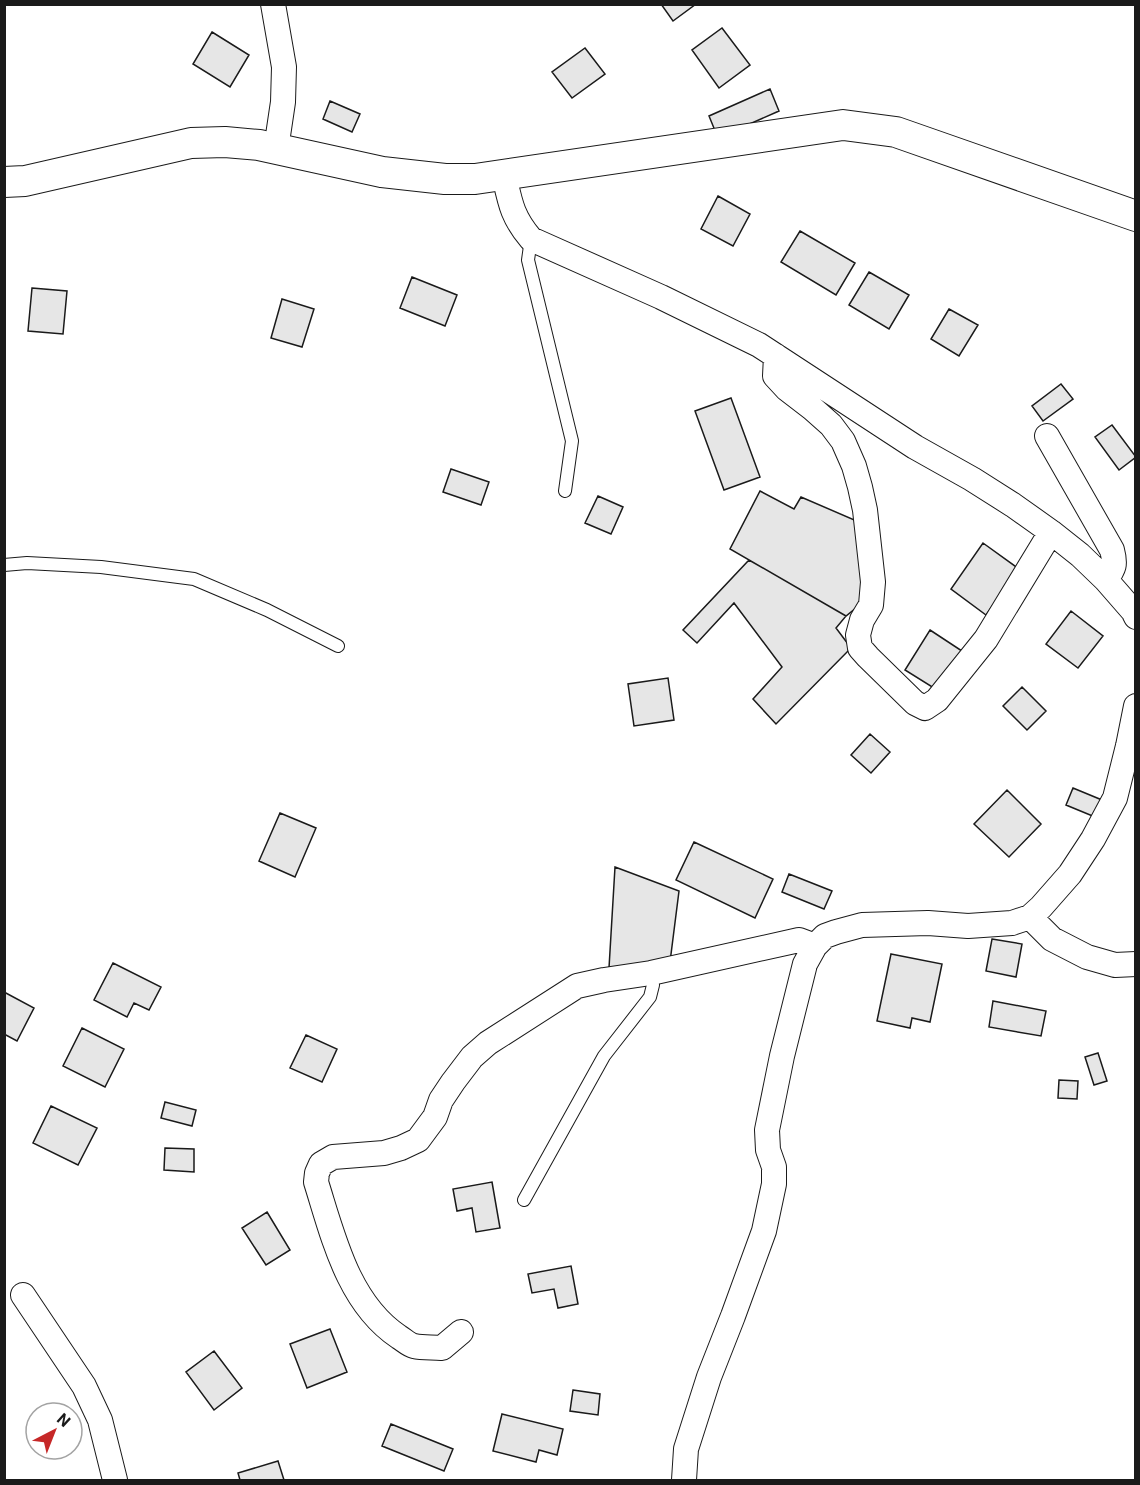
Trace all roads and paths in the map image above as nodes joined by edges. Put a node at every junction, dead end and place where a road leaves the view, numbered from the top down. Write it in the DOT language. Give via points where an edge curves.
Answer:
graph roads {
  1 [pos="273,4"];
  2 [pos="276,149"];
  3 [pos="504,175"];
  4 [pos="4,182"];
  5 [pos="1136,216"];
  6 [pos="531,239"];
  7 [pos="776,356"];
  8 [pos="1047,436"];
  9 [pos="565,491"];
  10 [pos="1051,532"];
  11 [pos="4,565"];
  12 [pos="1106,580"];
  13 [pos="1136,616"];
  14 [pos="338,646"];
  15 [pos="1136,706"];
  16 [pos="1030,916"];
  17 [pos="815,946"];
  18 [pos="1136,964"];
  19 [pos="651,973"];
  20 [pos="524,1200"];
  21 [pos="22,1295"];
  22 [pos="461,1332"];
  23 [pos="115,1480"];
  24 [pos="684,1480"];
  1 -- 2 [label="street" via="284,67 284,102"];
  2 -- 3 [label="street" via="382,172 475,180"];
  2 -- 4 [label="street" via="225,142 190,143 25,181"];
  3 -- 5 [label="street" via="843,124 896,132"];
  3 -- 6 [label="street" via="512,212"];
  6 -- 7 [label="street" via="661,297"];
  6 -- 9 [label="lane" via="528,260 572,441"];
  7 -- 10 [label="street"];
  7 -- 10 [label="street" via="775,376 831,425 854,466 865,510 873,582 871,606 858,635 860,648 915,703 925,708 937,700 986,639"];
  8 -- 12 [label="street" via="1112,550 1114,567"];
  10 -- 12 [label="street"];
  11 -- 14 [label="lane" via="101,567 194,579"];
  12 -- 13 [label="street"];
  15 -- 16 [label="street" via="1115,798 1070,874"];
  16 -- 17 [label="street" via="1012,923 968,926 862,925 825,936"];
  16 -- 18 [label="street" via="1052,939 1087,957 1115,966"];
  17 -- 19 [label="street" via="799,940"];
  17 -- 24 [label="street" via="805,964 766,1130 774,1184 764,1231 709,1377 686,1449"];
  19 -- 20 [label="lane" via="650,997 604,1056"];
  19 -- 22 [label="street" via="578,986 488,1043 453,1082 418,1140 384,1153 333,1156 321,1164 316,1182 335,1242 351,1280 369,1308 387,1329 413,1346 442,1348"];
  21 -- 23 [label="street" via="84,1386 100,1420"];
}
